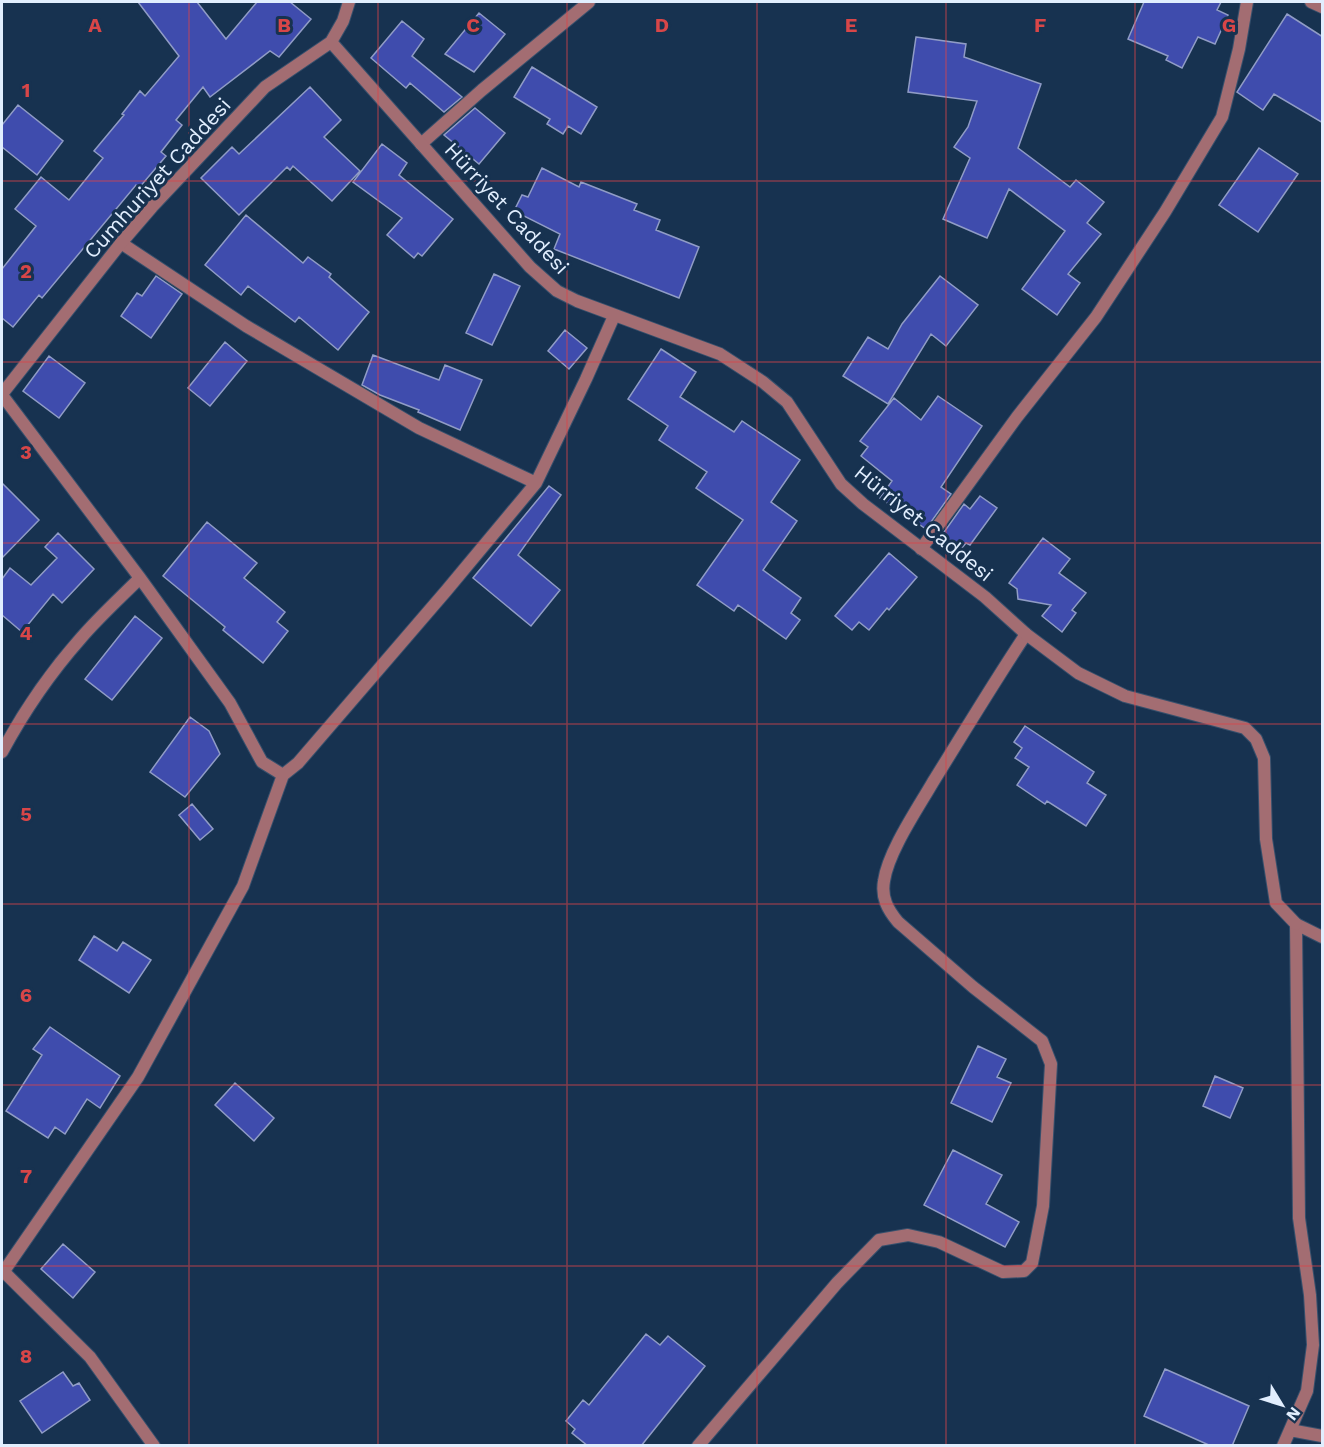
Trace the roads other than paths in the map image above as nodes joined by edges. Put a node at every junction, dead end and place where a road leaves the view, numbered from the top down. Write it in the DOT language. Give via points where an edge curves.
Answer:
graph roads {
  1 [pos="349,2"];
  2 [pos="589,2"];
  3 [pos="1247,2"];
  4 [pos="1311,2"];
  5 [pos="1323,7"];
  6 [pos="332,42"];
  7 [pos="421,144"];
  8 [pos="121,243"];
  9 [pos="614,316"];
  10 [pos="2,394"];
  11 [pos="536,483"];
  12 [pos="921,549"];
  13 [pos="140,578"];
  14 [pos="1026,634"];
  15 [pos="2,752"];
  16 [pos="283,775"];
  17 [pos="1296,924"];
  18 [pos="1323,937"];
  19 [pos="3,1270"];
  20 [pos="1290,1430"];
  21 [pos="1323,1436"];
  22 [pos="154,1446"];
  23 [pos="698,1446"];
  24 [pos="1283,1446"];
  1 -- 6 [label="street"];
  2 -- 7 [label="street"];
  3 -- 12 [label="street" via="1222,117 1096,317"];
  4 -- 5 [label="street"];
  6 -- 7 [label="street, Hürriyet Caddesi"];
  6 -- 8 [label="street, Cumhuriyet Caddesi" via="265,87"];
  7 -- 9 [label="street, Hürriyet Caddesi" via="544,281 577,301"];
  8 -- 10 [label="street, Cumhuriyet Caddesi"];
  8 -- 11 [label="street" via="246,326 419,428"];
  9 -- 11 [label="street"];
  9 -- 12 [label="street, Hürriyet Caddesi" via="720,354 763,381 787,402 842,484"];
  10 -- 13 [label="street"];
  11 -- 16 [label="street" via="298,763"];
  12 -- 14 [label="street, Hürriyet Caddesi"];
  13 -- 15 [label="street" via="56,668"];
  13 -- 16 [label="street" via="230,703 262,762"];
  14 -- 17 [label="street, Hürriyet Caddesi" via="1078,673 1125,696 1245,728 1256,739 1264,758 1266,839 1276,903"];
  14 -- 23 [label="street" via="906,827 888,866 883,889 884,900 898,922 1042,1041 1051,1065 1043,1206 1032,1263 1024,1271 1004,1272 939,1242 908,1235 879,1240 837,1283"];
  16 -- 19 [label="street" via="243,886 138,1077"];
  17 -- 18 [label="street"];
  17 -- 20 [label="street" via="1299,1218 1313,1345 1307,1391"];
  19 -- 22 [label="street" via="90,1357"];
  20 -- 21 [label="street"];
  20 -- 24 [label="street"];
}
